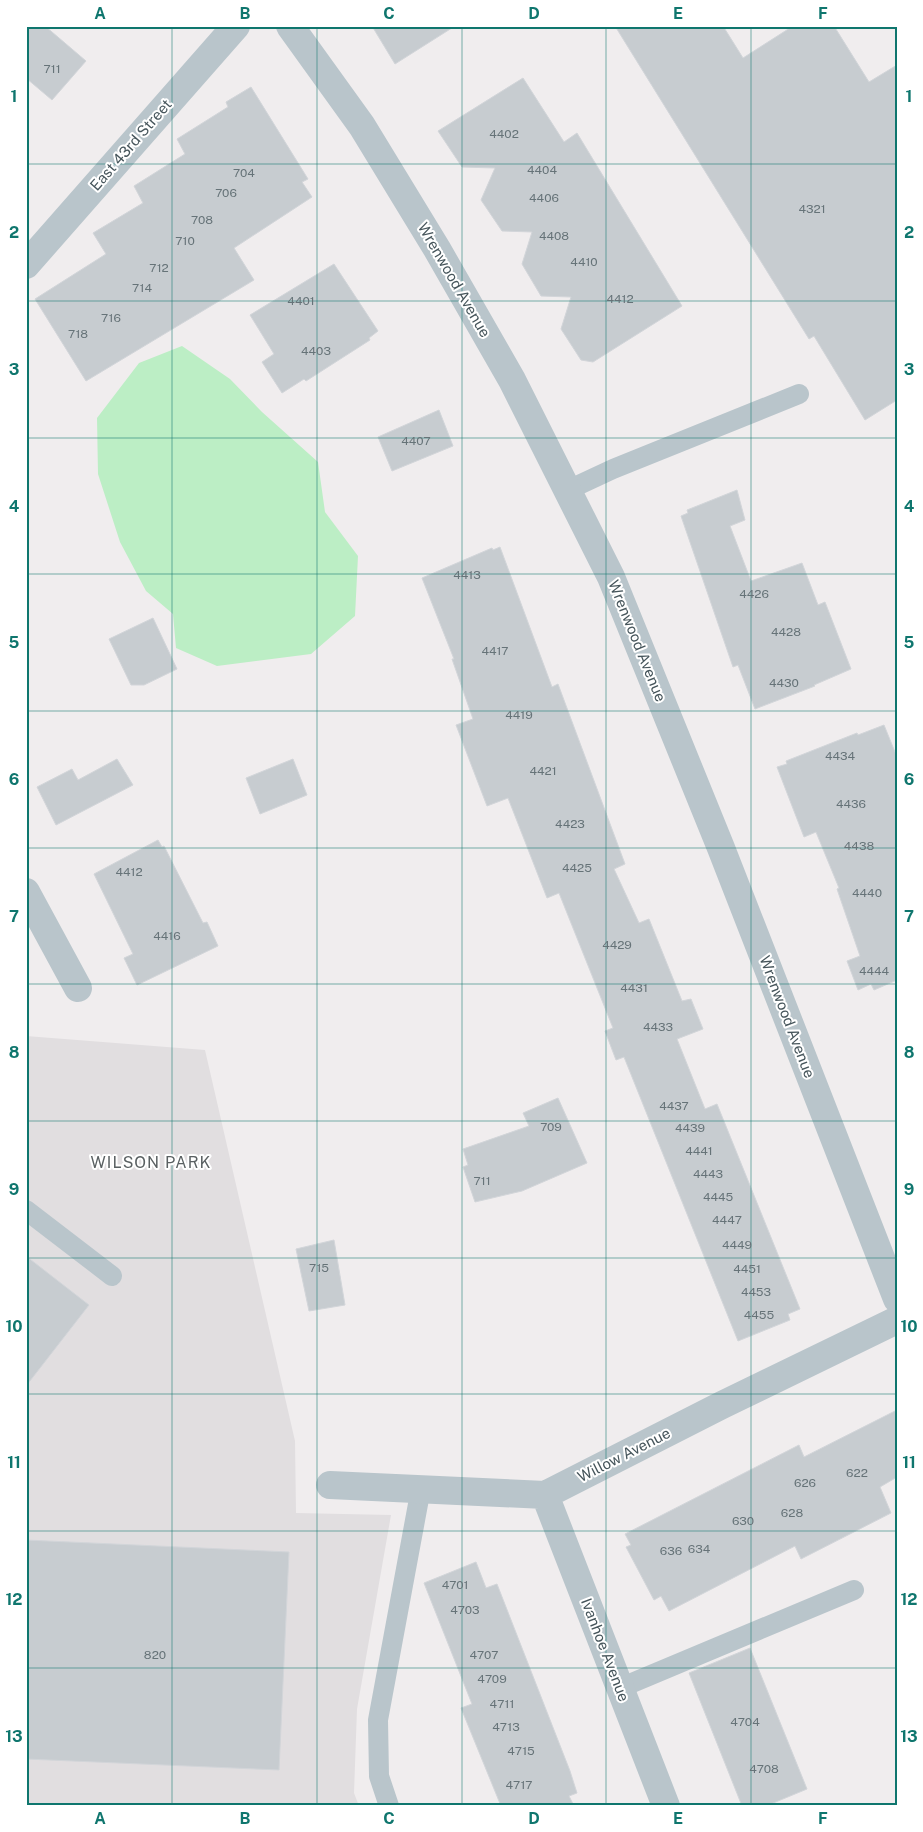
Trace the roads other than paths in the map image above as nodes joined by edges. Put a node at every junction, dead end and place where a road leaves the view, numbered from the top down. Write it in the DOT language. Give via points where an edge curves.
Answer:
graph roads {
  1 [pos="236,26"];
  2 [pos="290,26"];
  3 [pos="26,264"];
  4 [pos="799,394"];
  5 [pos="568,490"];
  6 [pos="26,892"];
  7 [pos="78,988"];
  8 [pos="26,1210"];
  9 [pos="112,1276"];
  10 [pos="897,1299"];
  11 [pos="897,1320"];
  12 [pos="330,1485"];
  13 [pos="421,1488"];
  14 [pos="545,1495"];
  15 [pos="854,1590"];
  16 [pos="620,1688"];
  17 [pos="389,1806"];
  18 [pos="666,1806"];
  1 -- 3 [label="street, East 43rd Street"];
  2 -- 5 [label="street, Wrenwood Avenue" via="362,126 436,249 512,380"];
  4 -- 5 [label="lane"];
  5 -- 10 [label="street, Wrenwood Avenue" via="612,577 660,695"];
  6 -- 7 [label="street"];
  8 -- 9 [label="lane"];
  11 -- 14 [label="street, Willow Avenue" via="722,1404"];
  12 -- 13 [label="street"];
  13 -- 14 [label="street"];
  13 -- 17 [label="lane" via="378,1720 379,1776"];
  14 -- 16 [label="street, Ivanhoe Avenue"];
  15 -- 16 [label="lane"];
  16 -- 18 [label="street, Ivanhoe Avenue"];
}
